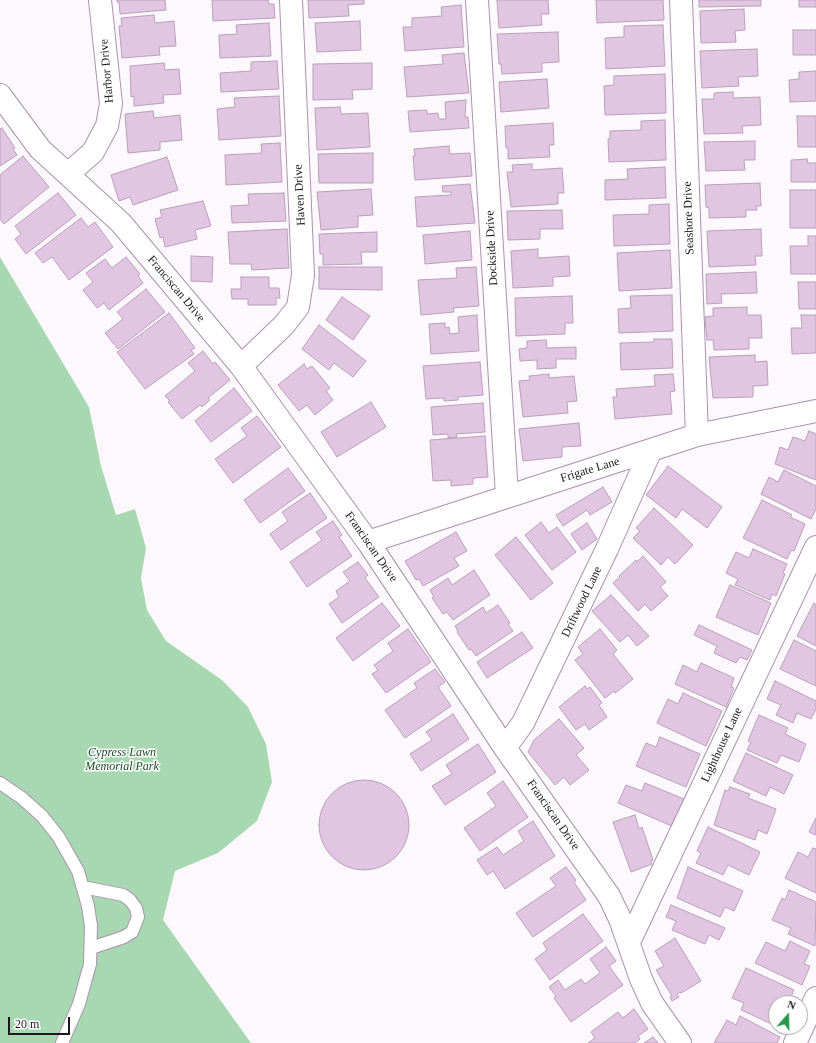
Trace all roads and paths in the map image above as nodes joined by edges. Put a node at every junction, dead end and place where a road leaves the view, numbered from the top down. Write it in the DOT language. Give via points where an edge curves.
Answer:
graph roads {
  1 [pos="100,0"];
  2 [pos="291,0"];
  3 [pos="477,0"];
  4 [pos="681,0"];
  5 [pos="0,95"];
  6 [pos="68,174"];
  7 [pos="241,366"];
  8 [pos="816,411"];
  9 [pos="697,435"];
  10 [pos="650,452"];
  11 [pos="507,496"];
  12 [pos="368,542"];
  13 [pos="816,547"];
  14 [pos="505,748"];
  15 [pos="0,783"];
  16 [pos="84,887"];
  17 [pos="629,942"];
  18 [pos="92,948"];
  19 [pos="816,998"];
  20 [pos="62,1043"];
  21 [pos="680,1043"];
  22 [pos="796,1043"];
  1 -- 6 [label="street, Harbor Drive" via="112,104 107,126 94,152"];
  2 -- 7 [label="street, Haven Drive" via="303,275 298,307 284,326"];
  3 -- 11 [label="street, Dockside Drive"];
  4 -- 9 [label="street, Seashore Drive"];
  5 -- 6 [label="street, Franciscan Drive" via="40,149"];
  6 -- 7 [label="street, Franciscan Drive" via="121,223"];
  7 -- 12 [label="street, Franciscan Drive"];
  8 -- 9 [label="street, Frigate Lane"];
  9 -- 10 [label="street, Frigate Lane"];
  10 -- 11 [label="street, Frigate Lane"];
  10 -- 14 [label="street, Driftwood Lane" via="607,549 523,723"];
  11 -- 12 [label="street, Frigate Lane"];
  12 -- 14 [label="street, Franciscan Drive"];
  13 -- 17 [label="street, Lighthouse Lane"];
  14 -- 17 [label="street, Franciscan Drive" via="595,874 609,896"];
  15 -- 16 [label="lane" via="22,798 58,836 69,852"];
  16 -- 18 [label="lane"];
  16 -- 18 [label="lane" via="124,895 136,908 138,917 132,932 124,938"];
  17 -- 21 [label="street, Franciscan Drive" via="652,1003"];
  18 -- 20 [label="lane" via="86,984"];
  19 -- 22 [label="street"];
}
